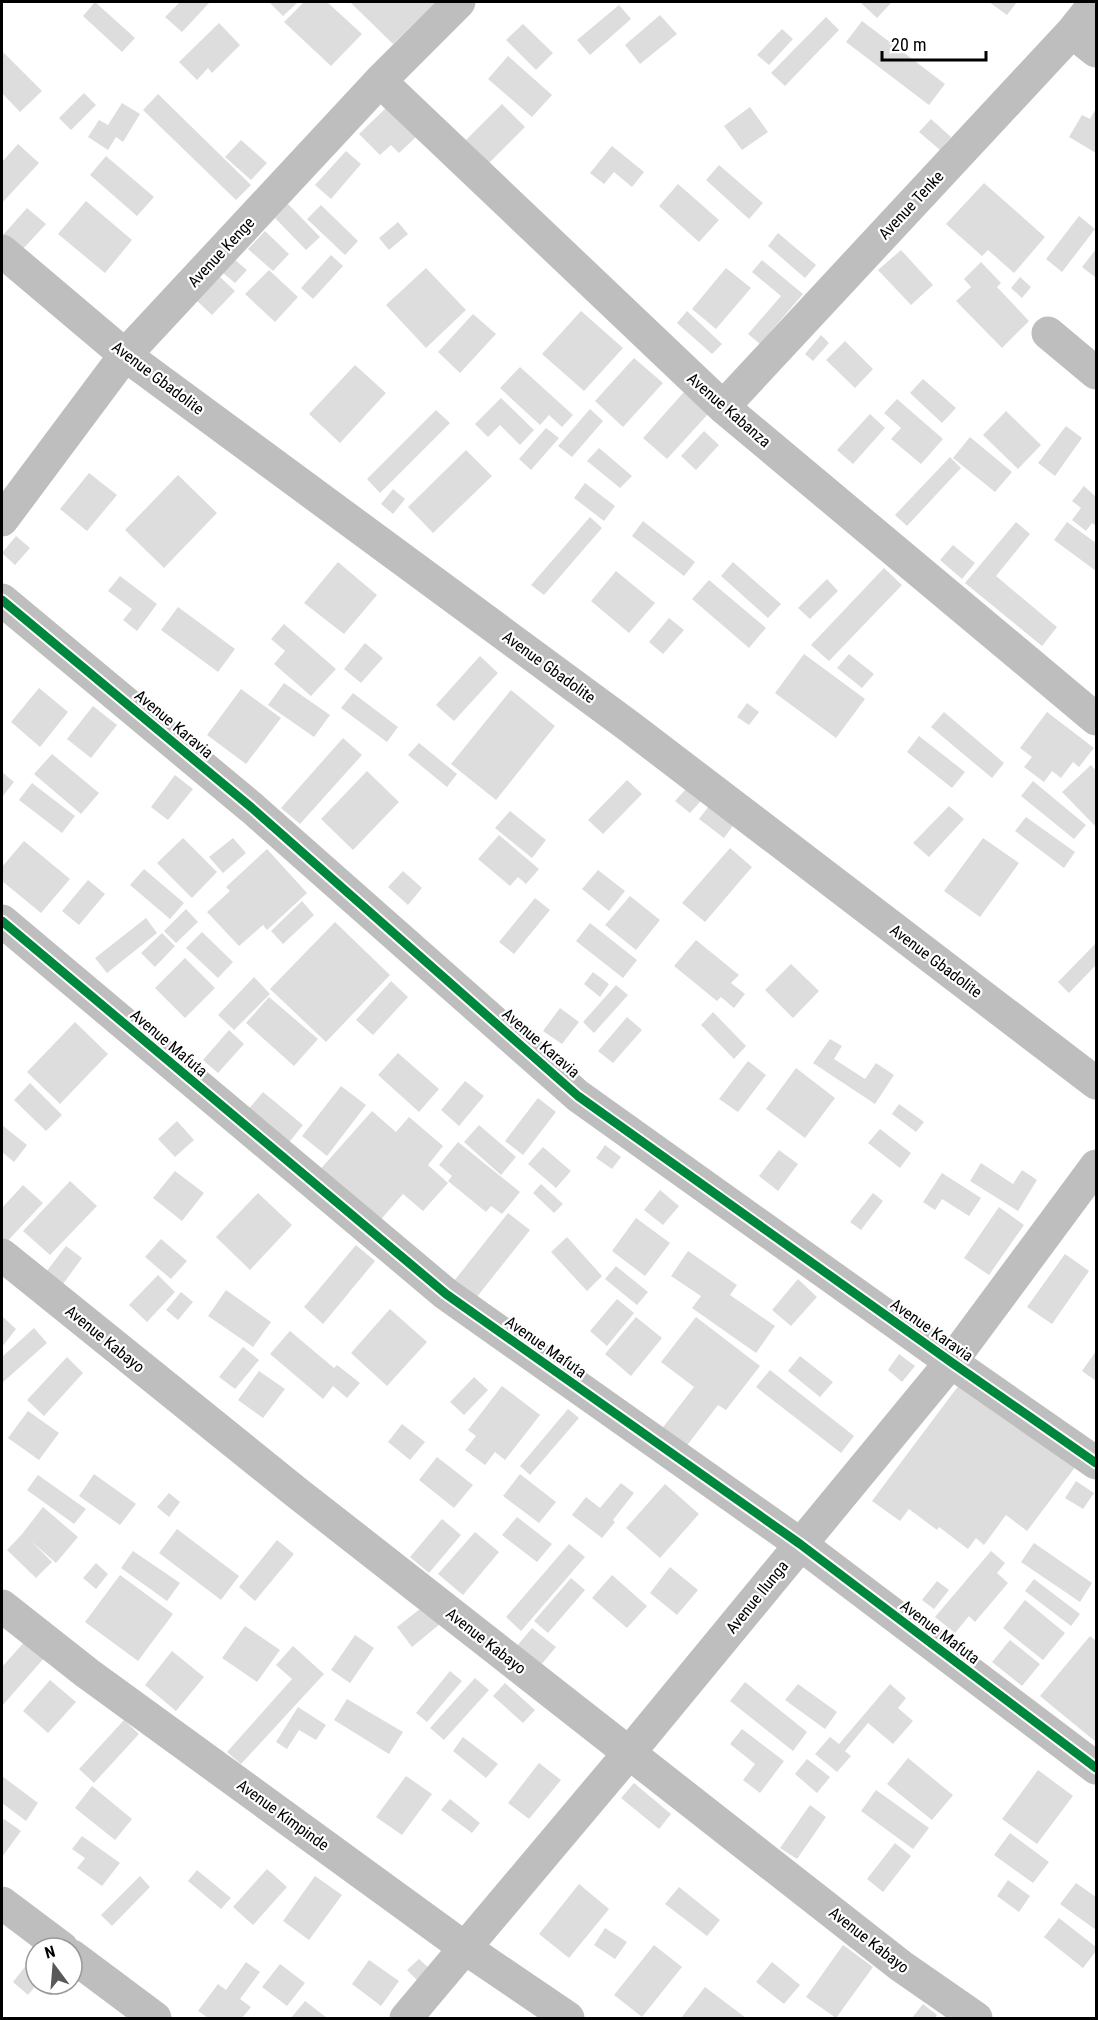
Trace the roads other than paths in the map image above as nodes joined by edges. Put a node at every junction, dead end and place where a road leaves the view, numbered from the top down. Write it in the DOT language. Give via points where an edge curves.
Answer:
graph roads {
  1 [pos="459,2"];
  2 [pos="1096,2"];
  3 [pos="1084,41"];
  4 [pos="380,81"];
  5 [pos="2,251"];
  6 [pos="1048,333"];
  7 [pos="125,355"];
  8 [pos="1096,373"];
  9 [pos="723,407"];
  10 [pos="2,520"];
  11 [pos="2,600"];
  12 [pos="1096,718"];
  13 [pos="2,921"];
  14 [pos="1096,1083"];
  15 [pos="1096,1166"];
  16 [pos="2,1255"];
  17 [pos="951,1362"];
  18 [pos="1096,1463"];
  19 [pos="800,1544"];
  20 [pos="2,1606"];
  21 [pos="629,1753"];
  22 [pos="1096,1768"];
  23 [pos="2,1903"];
  24 [pos="46,1936"];
  25 [pos="465,1948"];
  26 [pos="84,1965"];
  27 [pos="155,2019"];
  28 [pos="406,2019"];
  29 [pos="568,2019"];
  30 [pos="976,2019"];
  1 -- 4 [label="street, Avenue Kenge"];
  2 -- 3 [label="street, Avenue Tenke"];
  3 -- 9 [label="street, Avenue Tenke"];
  4 -- 7 [label="street, Avenue Kenge"];
  4 -- 9 [label="street, Avenue Kabanza"];
  5 -- 7 [label="street, Avenue Gbadolite"];
  6 -- 8 [label="street"];
  7 -- 10 [label="street, Avenue Kenge"];
  7 -- 14 [label="street, Avenue Gbadolite" via="630,727"];
  9 -- 12 [label="street, Avenue Kabanza"];
  11 -- 17 [label="street, Avenue Karavia" via="252,807 578,1096"];
  13 -- 19 [label="street, Avenue Mafuta" via="446,1294"];
  15 -- 17 [label="street, Avenue Ilunga"];
  16 -- 21 [label="street, Avenue Kabayo"];
  17 -- 18 [label="street, Avenue Karavia"];
  17 -- 19 [label="street, Avenue Ilunga"];
  19 -- 21 [label="street, Avenue Ilunga"];
  19 -- 22 [label="street, Avenue Mafuta"];
  20 -- 25 [label="street, Avenue Kimpinde" via="87,1673"];
  21 -- 25 [label="street, Avenue Ilunga"];
  21 -- 30 [label="street, Avenue Kabayo"];
  23 -- 24 [label="street"];
  25 -- 28 [label="street, Avenue Ilunga"];
  25 -- 29 [label="street, Avenue Kimpinde"];
  26 -- 27 [label="street"];
}
